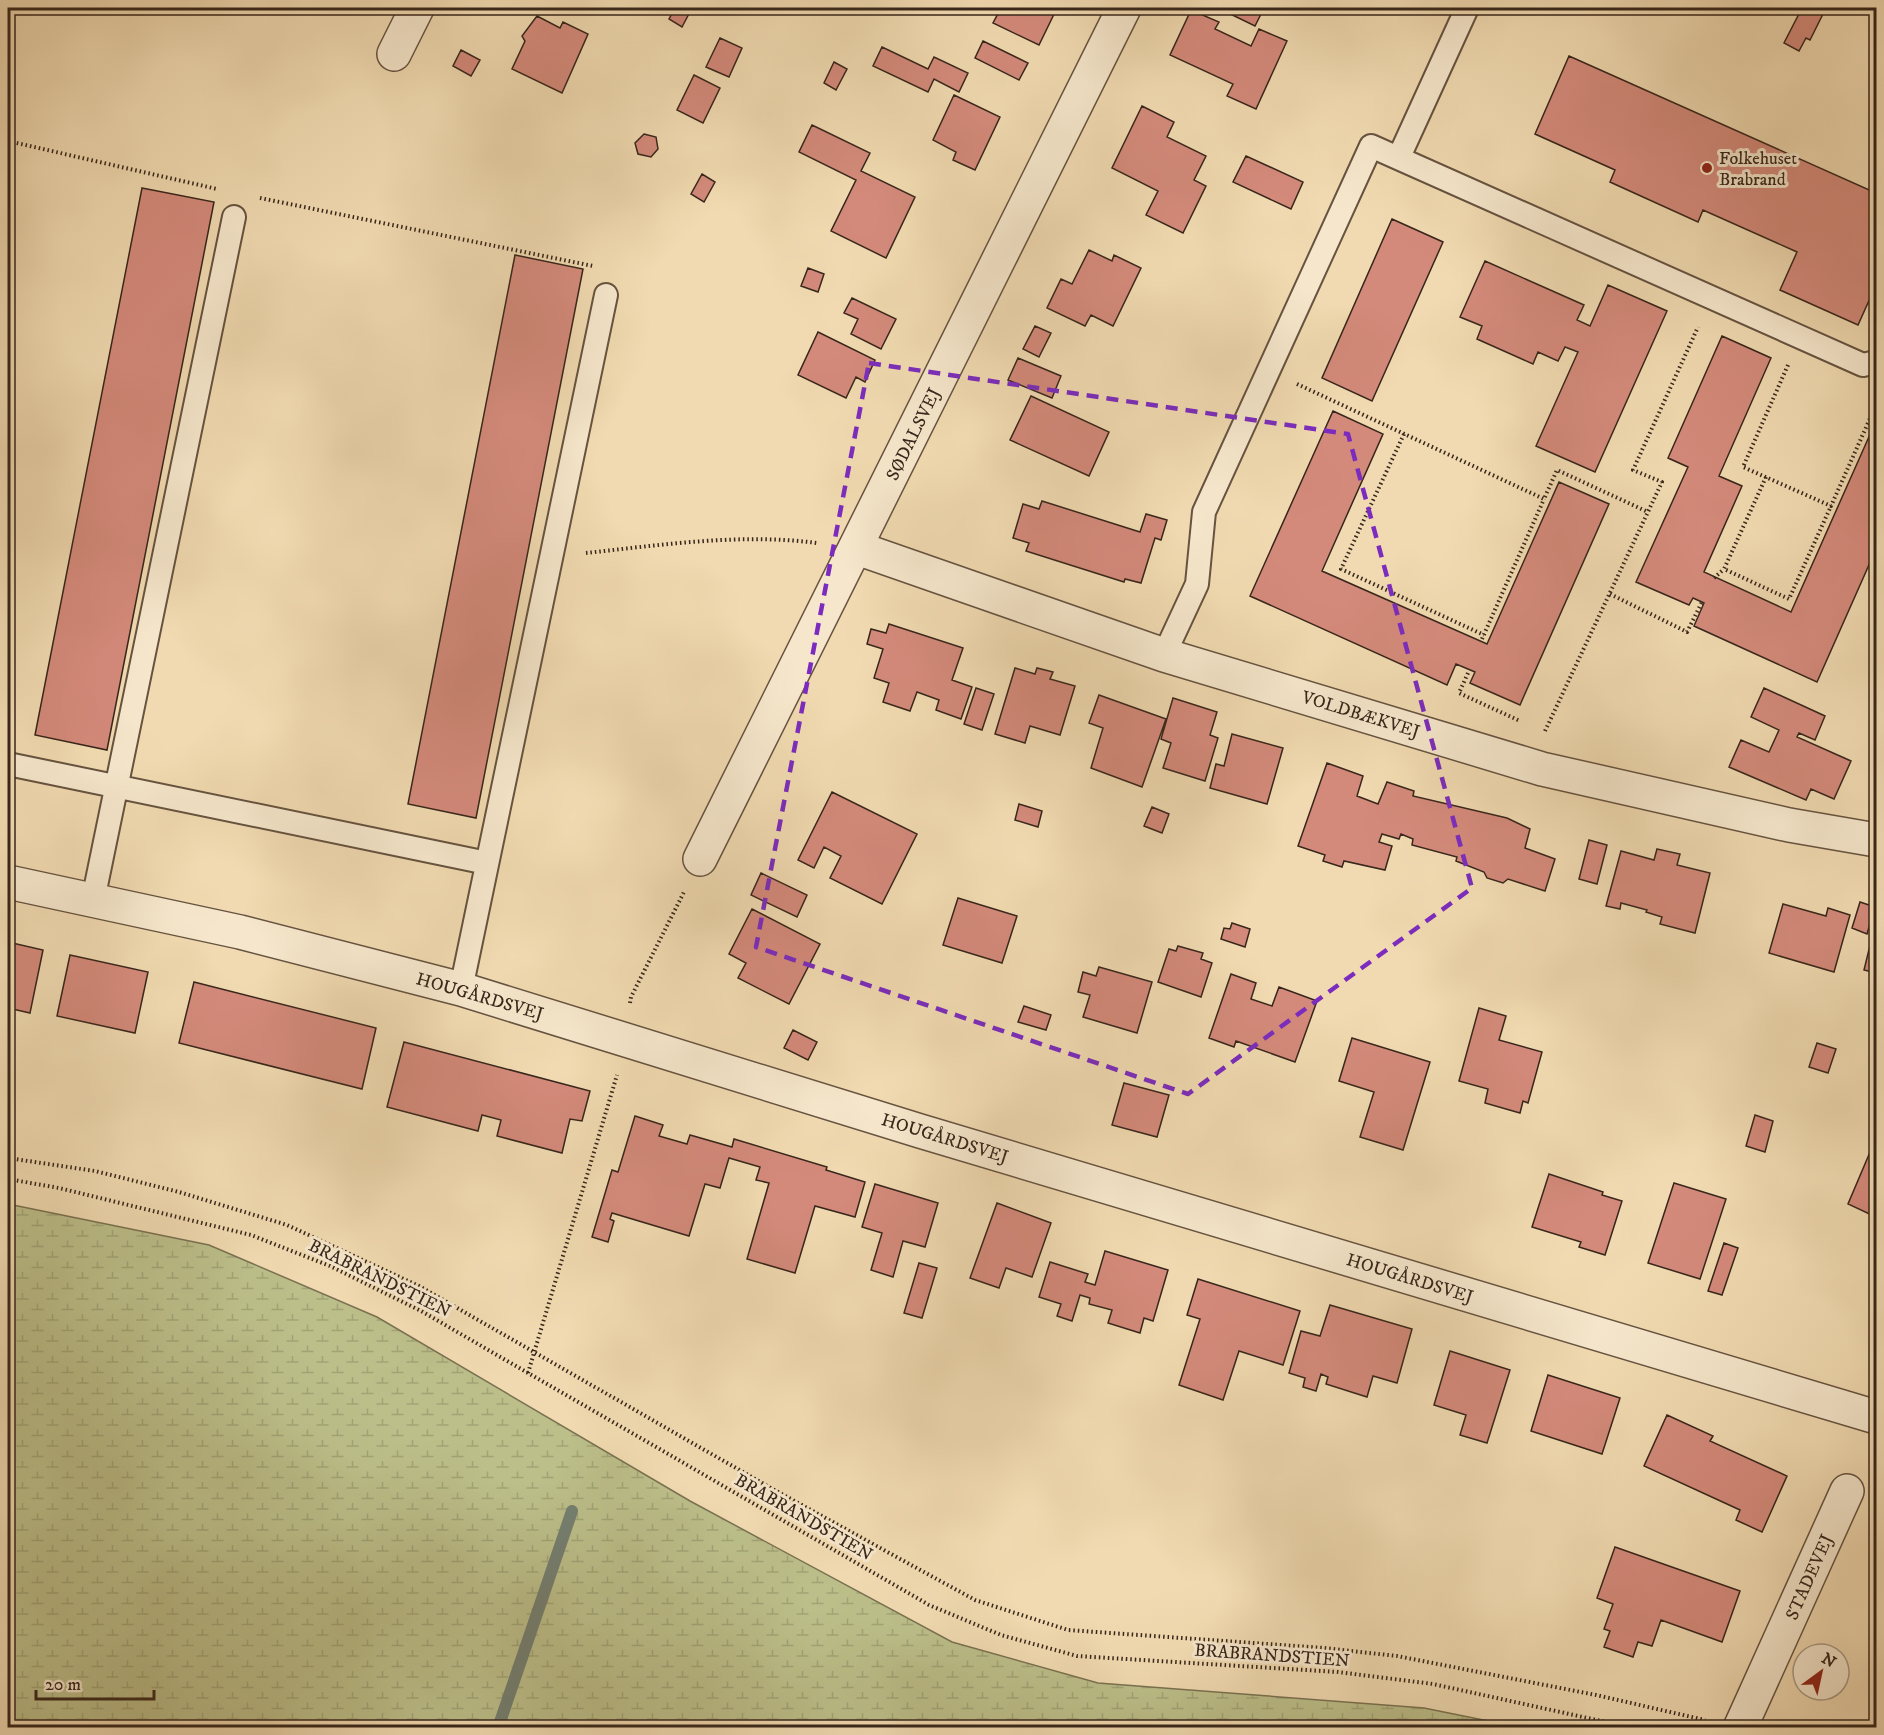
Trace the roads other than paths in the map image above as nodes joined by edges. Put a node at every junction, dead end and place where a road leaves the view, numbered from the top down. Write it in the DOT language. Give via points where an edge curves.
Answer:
graph roads {
  1 [pos="417,8"];
  2 [pos="1124,8"];
  3 [pos="1467,8"];
  4 [pos="394,54"];
  5 [pos="1399,157"];
  6 [pos="234,217"];
  7 [pos="606,295"];
  8 [pos="1876,362"];
  9 [pos="857,548"];
  10 [pos="1164,654"];
  11 [pos="8,764"];
  12 [pos="116,786"];
  13 [pos="1876,840"];
  14 [pos="700,859"];
  15 [pos="487,863"];
  16 [pos="8,882"];
  17 [pos="93,900"];
  18 [pos="461,989"];
  19 [pos="1876,1417"];
  20 [pos="1847,1491"];
  21 [pos="1728,1725"];
  1 -- 4 [label="street"];
  2 -- 9 [label="street, SØDALSVEJ"];
  3 -- 5 [label="lane"];
  5 -- 8 [label="lane" via="1863,365"];
  5 -- 10 [label="lane" via="1371,146 1204,513 1197,584"];
  6 -- 12 [label="lane"];
  7 -- 15 [label="lane"];
  9 -- 10 [label="street, VOLDBÆKVEJ"];
  9 -- 14 [label="street, SØDALSVEJ"];
  10 -- 13 [label="street, VOLDBÆKVEJ" via="1542,769 1789,825"];
  11 -- 12 [label="lane"];
  12 -- 15 [label="lane"];
  12 -- 17 [label="lane"];
  15 -- 18 [label="lane"];
  16 -- 17 [label="street, HOUGÅRDSVEJ"];
  17 -- 18 [label="street, HOUGÅRDSVEJ" via="240,932"];
  18 -- 19 [label="street, HOUGÅRDSVEJ" via="920,1131"];
  20 -- 21 [label="street, STADEVEJ"];
}
